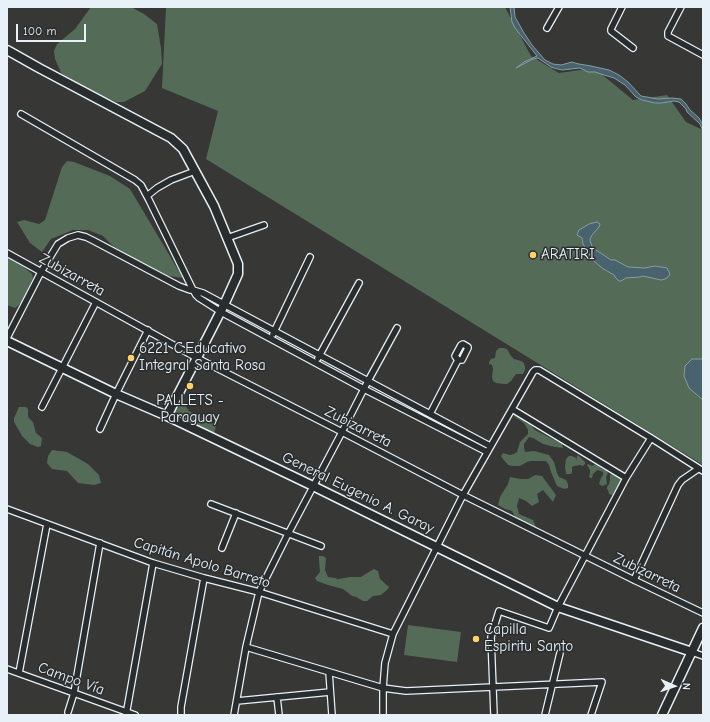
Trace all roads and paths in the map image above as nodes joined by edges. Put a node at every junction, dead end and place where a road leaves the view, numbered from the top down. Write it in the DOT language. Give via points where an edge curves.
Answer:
graph roads {
  1 [pos="559,7"];
  2 [pos="622,7"];
  3 [pos="682,7"];
  4 [pos="547,28"];
  5 [pos="633,48"];
  6 [pos="7,50"];
  7 [pos="703,55"];
  8 [pos="22,114"];
  9 [pos="195,171"];
  10 [pos="147,196"];
  11 [pos="264,225"];
  12 [pos="227,238"];
  13 [pos="7,253"];
  14 [pos="310,257"];
  15 [pos="41,272"];
  16 [pos="359,283"];
  17 [pos="193,290"];
  18 [pos="96,302"];
  19 [pos="223,308"];
  20 [pos="397,328"];
  21 [pos="148,330"];
  22 [pos="274,331"];
  23 [pos="270,338"];
  24 [pos="7,340"];
  25 [pos="320,355"];
  26 [pos="197,358"];
  27 [pos="458,360"];
  28 [pos="316,363"];
  29 [pos="62,368"];
  30 [pos="368,382"];
  31 [pos="364,389"];
  32 [pos="116,394"];
  33 [pos="42,407"];
  34 [pos="512,409"];
  35 [pos="430,414"];
  36 [pos="167,416"];
  37 [pos="100,429"];
  38 [pos="342,432"];
  39 [pos="652,438"];
  40 [pos="490,446"];
  41 [pos="487,452"];
  42 [pos="701,470"];
  43 [pos="626,478"];
  44 [pos="313,486"];
  45 [pos="462,495"];
  46 [pos="212,504"];
  47 [pos="7,509"];
  48 [pos="236,513"];
  49 [pos="47,524"];
  50 [pos="288,534"];
  51 [pos="100,543"];
  52 [pos="321,546"];
  53 [pos="436,547"];
  54 [pos="222,548"];
  55 [pos="585,556"];
  56 [pos="153,563"];
  57 [pos="204,578"];
  58 [pos="634,580"];
  59 [pos="259,592"];
  60 [pos="558,607"];
  61 [pos="703,613"];
  62 [pos="703,628"];
  63 [pos="393,634"];
  64 [pos="246,647"];
  65 [pos="692,652"];
  66 [pos="560,653"];
  67 [pos="703,656"];
  68 [pos="7,669"];
  69 [pos="329,672"];
  70 [pos="19,673"];
  71 [pos="552,684"];
  72 [pos="493,687"];
  73 [pos="383,688"];
  74 [pos="330,692"];
  75 [pos="74,693"];
  76 [pos="277,697"];
  77 [pos="237,701"];
  78 [pos="68,712"];
  79 [pos="126,714"];
  80 [pos="135,715"];
  81 [pos="181,715"];
  82 [pos="234,715"];
  83 [pos="279,715"];
  84 [pos="332,715"];
  85 [pos="383,715"];
  86 [pos="494,715"];
  87 [pos="545,715"];
  88 [pos="591,715"];
  89 [pos="662,715"];
  1 -- 4 [label="street"];
  2 -- 5 [label="street" via="611,31"];
  3 -- 7 [label="street" via="668,36"];
  6 -- 9 [label="street" via="171,138 183,149"];
  8 -- 10 [label="street" via="134,180 141,185"];
  9 -- 10 [label="street" via="171,180"];
  9 -- 12 [label="street" via="214,206"];
  10 -- 17 [label="street"];
  11 -- 12 [label="street"];
  12 -- 19 [label="street" via="238,264 238,274"];
  13 -- 15 [label="street, Zubizarreta"];
  14 -- 22 [label="street"];
  15 -- 17 [label="street" via="58,244 78,235 186,290"];
  15 -- 18 [label="street, Zubizarreta"];
  15 -- 24 [label="street"];
  16 -- 25 [label="street"];
  17 -- 19 [label="street" via="204,293"];
  18 -- 21 [label="street, Zubizarreta"];
  18 -- 29 [label="street"];
  19 -- 22 [label="street"];
  19 -- 23 [label="street"];
  19 -- 26 [label="street"];
  20 -- 30 [label="street"];
  21 -- 26 [label="street, Zubizarreta"];
  21 -- 32 [label="street"];
  22 -- 23 [label="street"];
  22 -- 25 [label="street"];
  23 -- 28 [label="street"];
  24 -- 29 [label="street, General Eugenio A. Garay"];
  25 -- 28 [label="street"];
  25 -- 30 [label="street"];
  26 -- 36 [label="street"];
  26 -- 38 [label="street, Zubizarreta"];
  27 -- 35 [label="street"];
  28 -- 31 [label="street"];
  29 -- 32 [label="street, General Eugenio A. Garay"];
  29 -- 33 [label="street"];
  30 -- 31 [label="street"];
  30 -- 35 [label="street"];
  31 -- 38 [label="street"];
  31 -- 41 [label="street"];
  32 -- 36 [label="street, General Eugenio A. Garay"];
  32 -- 37 [label="street"];
  34 -- 39 [label="street" via="533,372 539,370"];
  34 -- 40 [label="street"];
  34 -- 43 [label="street"];
  35 -- 40 [label="street"];
  36 -- 44 [label="street, General Eugenio A. Garay"];
  38 -- 44 [label="street"];
  38 -- 45 [label="street, Zubizarreta"];
  39 -- 42 [label="street"];
  39 -- 43 [label="street"];
  40 -- 41 [label="street"];
  41 -- 45 [label="street"];
  42 -- 58 [label="street" via="678,484"];
  43 -- 55 [label="street"];
  44 -- 50 [label="street"];
  44 -- 53 [label="street, General Eugenio A. Garay"];
  45 -- 53 [label="street"];
  45 -- 55 [label="street, Zubizarreta"];
  46 -- 48 [label="street"];
  47 -- 49 [label="street, Capitán Apolo Barreto"];
  48 -- 50 [label="street"];
  48 -- 54 [label="street"];
  49 -- 51 [label="street, Capitán Apolo Barreto"];
  49 -- 70 [label="street"];
  50 -- 52 [label="street"];
  50 -- 59 [label="street"];
  51 -- 56 [label="street, Capitán Apolo Barreto"];
  51 -- 75 [label="street"];
  53 -- 60 [label="street, General Eugenio A. Garay"];
  53 -- 63 [label="street"];
  55 -- 58 [label="street, Zubizarreta"];
  55 -- 60 [label="street"];
  56 -- 57 [label="street, Capitán Apolo Barreto"];
  56 -- 79 [label="street"];
  57 -- 59 [label="street, Capitán Apolo Barreto"];
  57 -- 81 [label="street"];
  58 -- 61 [label="street, Zubizarreta"];
  59 -- 63 [label="street, Capitán Apolo Barreto"];
  59 -- 64 [label="street"];
  60 -- 65 [label="street, General Eugenio A. Garay"];
  60 -- 72 [label="street" via="549,628 499,611 491,637"];
  62 -- 65 [label="street"];
  63 -- 73 [label="street" via="385,663"];
  64 -- 69 [label="street"];
  64 -- 77 [label="street"];
  65 -- 67 [label="street, General Eugenio A. Garay"];
  65 -- 89 [label="street"];
  66 -- 71 [label="street"];
  68 -- 70 [label="street, Campo Vía"];
  69 -- 73 [label="street"];
  69 -- 74 [label="street"];
  70 -- 75 [label="street, Campo Vía"];
  71 -- 72 [label="street"];
  71 -- 87 [label="street"];
  71 -- 88 [label="street" via="602,682"];
  72 -- 73 [label="street" via="406,691"];
  72 -- 86 [label="street"];
  73 -- 85 [label="street"];
  74 -- 76 [label="street"];
  74 -- 84 [label="street"];
  75 -- 78 [label="street"];
  75 -- 79 [label="street, Campo Vía"];
  76 -- 77 [label="street"];
  76 -- 83 [label="street"];
  77 -- 82 [label="street"];
  79 -- 80 [label="street, Campo Vía"];
}
